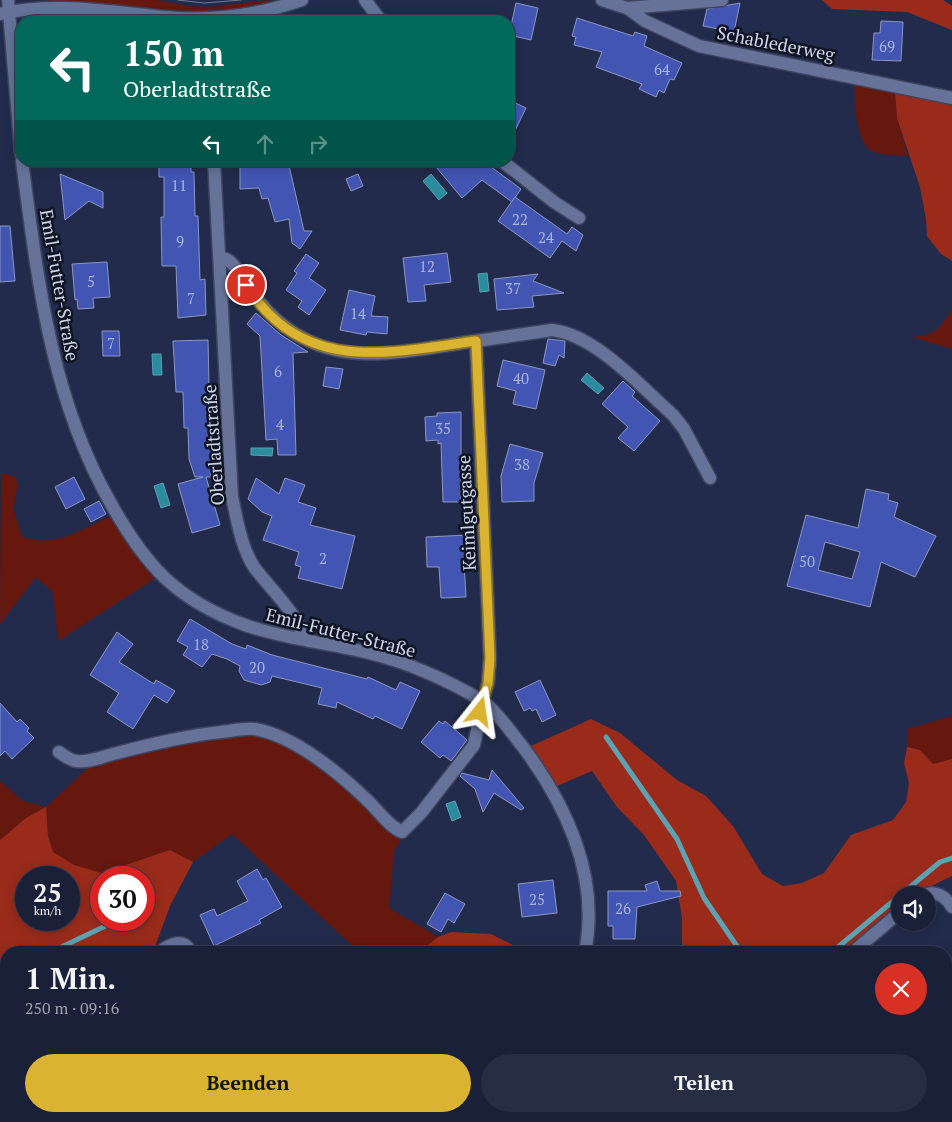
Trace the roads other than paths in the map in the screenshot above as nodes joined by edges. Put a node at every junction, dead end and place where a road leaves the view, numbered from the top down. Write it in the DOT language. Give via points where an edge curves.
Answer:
graph roads {
  1 [pos="302,0"];
  2 [pos="365,0"];
  3 [pos="602,0"];
  4 [pos="722,0"];
  5 [pos="6,8"];
  6 [pos="626,8"];
  7 [pos="149,15"];
  8 [pos="265,15"];
  9 [pos="376,15"];
  10 [pos="15,95"];
  11 [pos="952,98"];
  12 [pos="23,167"];
  13 [pos="214,167"];
  14 [pos="510,167"];
  15 [pos="578,218"];
  16 [pos="221,258"];
  17 [pos="476,341"];
  18 [pos="710,478"];
  19 [pos="302,639"];
  20 [pos="483,701"];
  21 [pos="60,752"];
  22 [pos="936,894"];
  23 [pos="952,907"];
  24 [pos="891,920"];
  25 [pos="170,946"];
  26 [pos="186,946"];
  27 [pos="585,946"];
  28 [pos="860,946"];
  1 -- 8 [label="street"];
  2 -- 9 [label="street"];
  3 -- 6 [label="street, Schablederweg"];
  4 -- 6 [label="street"];
  5 -- 7 [label="street" via="70,7"];
  5 -- 10 [label="street"];
  6 -- 11 [label="street, Schablederweg" via="645,21 699,46"];
  12 -- 19 [label="street, Emil-Futter-Straße" via="41,300 53,360 78,435 95,475 118,515 150,564 185,595 246,626"];
  13 -- 16 [label="street, Oberladtstraße"];
  14 -- 15 [label="street"];
  16 -- 17 [label="street" via="232,263 254,298 269,314 305,339 323,346 369,354"];
  16 -- 19 [label="street, Oberladtstraße" via="232,497 241,535 253,564 301,626"];
  17 -- 18 [label="street" via="552,330 571,334 592,344 673,415"];
  17 -- 20 [label="street, Keimlgutgasse" via="490,658"];
  19 -- 20 [label="street, Emil-Futter-Straße" via="405,664 441,678"];
  20 -- 21 [label="street" via="474,745 421,814 402,832 394,829 364,796 318,761 287,740 268,732 252,729 200,734 89,760 68,759"];
  20 -- 27 [label="street" via="497,712 536,764 576,840 588,892"];
  22 -- 23 [label="street" via="947,899"];
  24 -- 28 [label="street"];
  25 -- 26 [label="street" via="182,943"];
}
